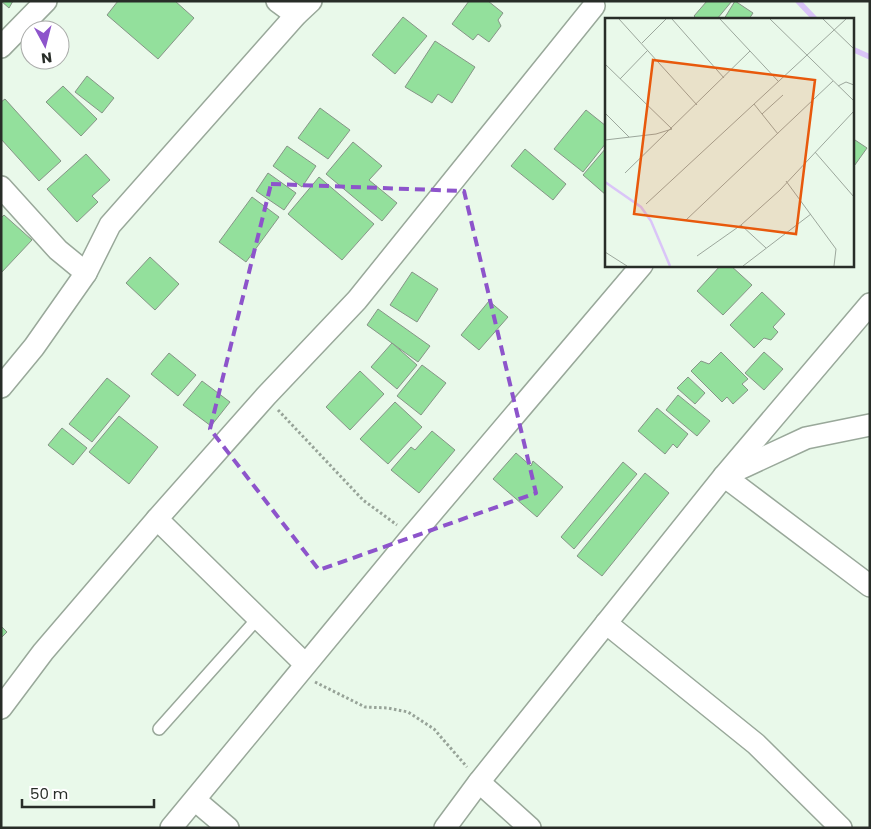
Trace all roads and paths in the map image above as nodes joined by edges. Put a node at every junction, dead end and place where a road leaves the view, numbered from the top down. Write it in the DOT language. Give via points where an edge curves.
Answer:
graph roads {
  1 [pos="46,1"];
  2 [pos="277,1"];
  3 [pos="594,6"];
  4 [pos="304,8"];
  5 [pos="1,47"];
  6 [pos="1,186"];
  7 [pos="641,266"];
  8 [pos="86,273"];
  9 [pos="870,304"];
  10 [pos="1,387"];
  11 [pos="266,396"];
  12 [pos="870,425"];
  13 [pos="724,476"];
  14 [pos="157,519"];
  15 [pos="412,536"];
  16 [pos="870,586"];
  17 [pos="258,618"];
  18 [pos="606,624"];
  19 [pos="302,669"];
  20 [pos="1,708"];
  21 [pos="159,729"];
  22 [pos="479,782"];
  23 [pos="196,800"];
  24 [pos="171,828"];
  25 [pos="228,828"];
  26 [pos="445,828"];
  27 [pos="530,828"];
  28 [pos="841,828"];
  1 -- 5 [label="street"];
  2 -- 4 [label="street"];
  3 -- 11 [label="street" via="357,300"];
  4 -- 8 [label="street" via="110,225"];
  6 -- 8 [label="street" via="58,250"];
  7 -- 15 [label="street"];
  8 -- 10 [label="street" via="34,347"];
  9 -- 13 [label="street"];
  11 -- 14 [label="street"];
  11 -- 15 [label="path" via="363,500"];
  12 -- 13 [label="street" via="806,438"];
  13 -- 16 [label="street"];
  13 -- 18 [label="street"];
  14 -- 17 [label="street"];
  14 -- 20 [label="street" via="43,652"];
  15 -- 19 [label="street"];
  17 -- 19 [label="street"];
  17 -- 21 [label="lane"];
  18 -- 22 [label="street"];
  18 -- 28 [label="street" via="756,744"];
  19 -- 22 [label="path" via="365,707 408,712 434,729"];
  19 -- 23 [label="street"];
  22 -- 26 [label="street"];
  22 -- 27 [label="street"];
  23 -- 24 [label="street"];
  23 -- 25 [label="street"];
}
